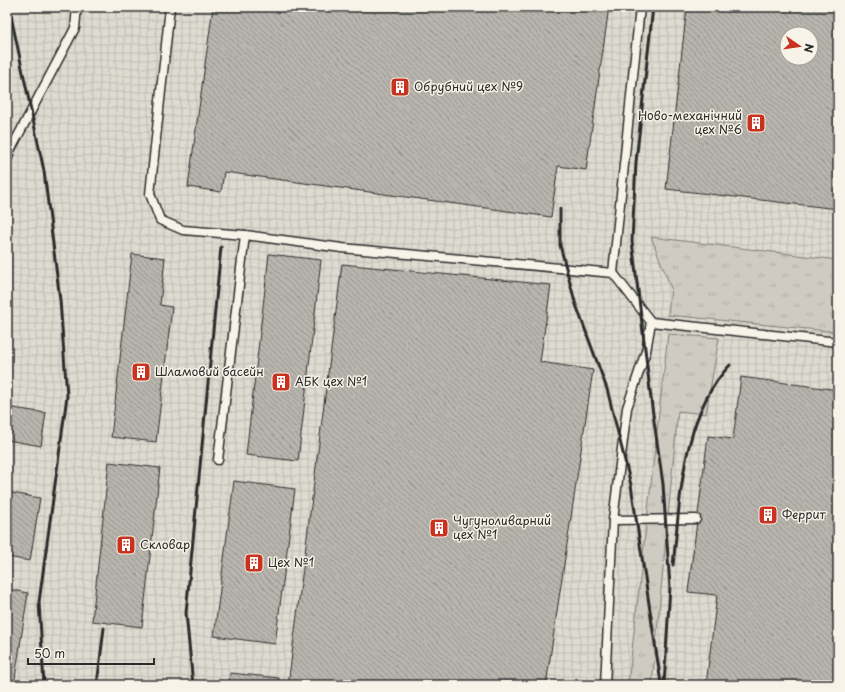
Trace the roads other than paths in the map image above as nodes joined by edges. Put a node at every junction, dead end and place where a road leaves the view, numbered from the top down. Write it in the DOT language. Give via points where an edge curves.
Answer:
graph roads {
  1 [pos="77,7"];
  2 [pos="170,7"];
  3 [pos="640,7"];
  4 [pos="7,161"];
  5 [pos="245,235"];
  6 [pos="613,273"];
  7 [pos="651,322"];
  8 [pos="838,342"];
  9 [pos="218,460"];
  10 [pos="696,519"];
  11 [pos="613,520"];
  12 [pos="605,685"];
  1 -- 4 [label="lane" via="75,28"];
  2 -- 5 [label="lane" via="150,194 160,220 183,230"];
  3 -- 6 [label="lane"];
  5 -- 6 [label="lane" via="342,248"];
  5 -- 9 [label="lane"];
  6 -- 7 [label="lane"];
  7 -- 8 [label="lane"];
  7 -- 11 [label="lane" via="646,351 627,408"];
  10 -- 11 [label="lane"];
  11 -- 12 [label="lane"];
}
